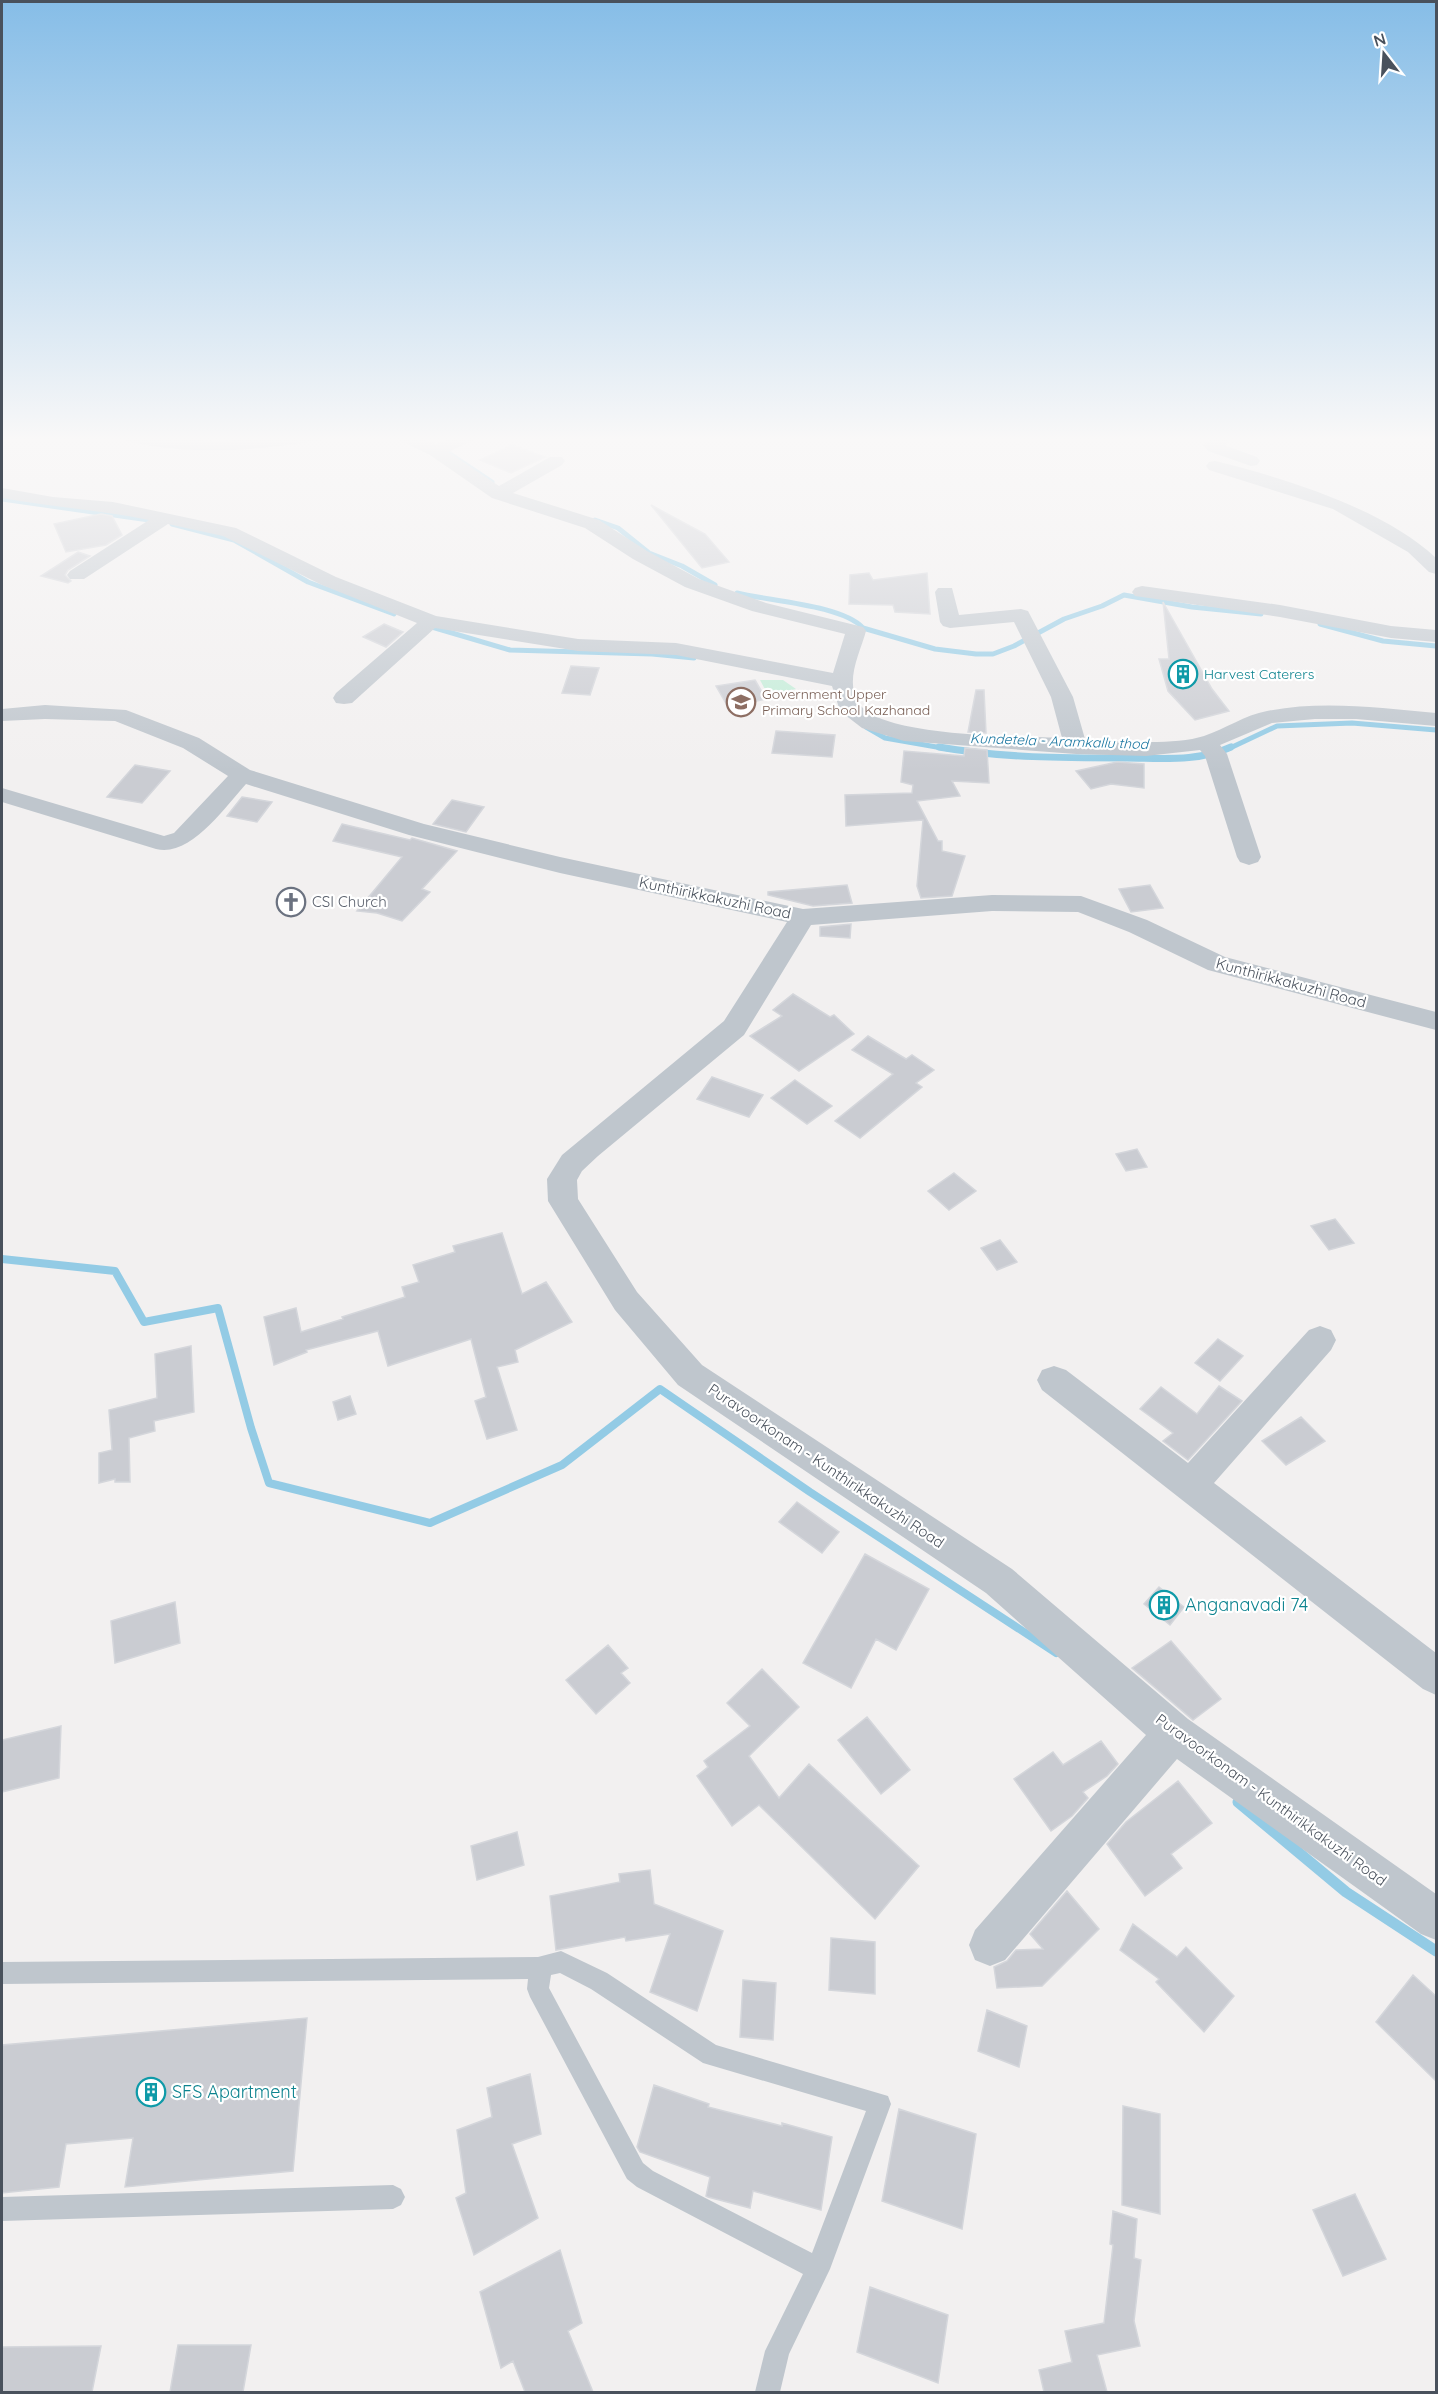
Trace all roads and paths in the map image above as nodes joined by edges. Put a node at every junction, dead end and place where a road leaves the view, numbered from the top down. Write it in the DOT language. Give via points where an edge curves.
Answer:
graph roads {
  1 [pos="119,548"];
  2 [pos="261,548"];
  3 [pos="629,548"];
  4 [pos="1415,548"];
  5 [pos="1437,568"];
  6 [pos="77,575"];
  7 [pos="945,592"];
  8 [pos="1142,592"];
  9 [pos="431,621"];
  10 [pos="1437,636"];
  11 [pos="842,684"];
  12 [pos="344,698"];
  13 [pos="2,715"];
  14 [pos="1437,720"];
  15 [pos="1206,743"];
  16 [pos="1076,747"];
  17 [pos="242,775"];
  18 [pos="2,795"];
  19 [pos="1249,857"];
  20 [pos="803,917"];
  21 [pos="1437,1021"];
  22 [pos="1320,1340"];
  23 [pos="1054,1380"];
  24 [pos="1189,1486"];
  25 [pos="1437,1676"];
  26 [pos="1174,1733"];
  27 [pos="1437,1919"];
  28 [pos="990,1945"];
  29 [pos="543,1968"];
  30 [pos="2,1973"];
  31 [pos="393,2197"];
  32 [pos="2,2209"];
  33 [pos="818,2269"];
  34 [pos="768,2392"];
  1 -- 6 [label="street"];
  2 -- 9 [label="street" via="329,581"];
  3 -- 11 [label="street" via="692,583 759,607 856,631"];
  4 -- 5 [label="street"];
  7 -- 16 [label="street" via="950,622 1022,615 1062,697"];
  8 -- 10 [label="street"];
  9 -- 11 [label="street" via="578,645 676,649"];
  9 -- 12 [label="street"];
  11 -- 16 [label="street" via="848,706 856,714 904,734"];
  13 -- 17 [label="street, Kunthirikkakuzhi Road" via="118,715 191,743"];
  14 -- 15 [label="street" via="1315,712 1268,717"];
  15 -- 16 [label="street" via="1146,749"];
  15 -- 19 [label="street" via="1216,754"];
  17 -- 18 [label="street" via="182,838 164,844"];
  17 -- 20 [label="street, Kunthirikkakuzhi Road" via="417,830"];
  20 -- 21 [label="street, Kunthirikkakuzhi Road" via="992,903 1081,903 1217,964"];
  20 -- 26 [label="street, Puravoorkonam - Kunthirikkakuzhi Road" via="734,1028 572,1163 562,1179 563,1201 626,1301 690,1375 999,1581"];
  22 -- 24 [label="street"];
  23 -- 24 [label="street"];
  24 -- 25 [label="street"];
  26 -- 27 [label="street, Puravoorkonam - Kunthirikkakuzhi Road"];
  26 -- 28 [label="street"];
  29 -- 30 [label="lane"];
  29 -- 33 [label="lane" via="538,1989 634,2171"];
  29 -- 33 [label="lane" via="554,1962 568,1964 711,2055 880,2104"];
  31 -- 32 [label="lane"];
  33 -- 34 [label="lane" via="777,2351"];
}
